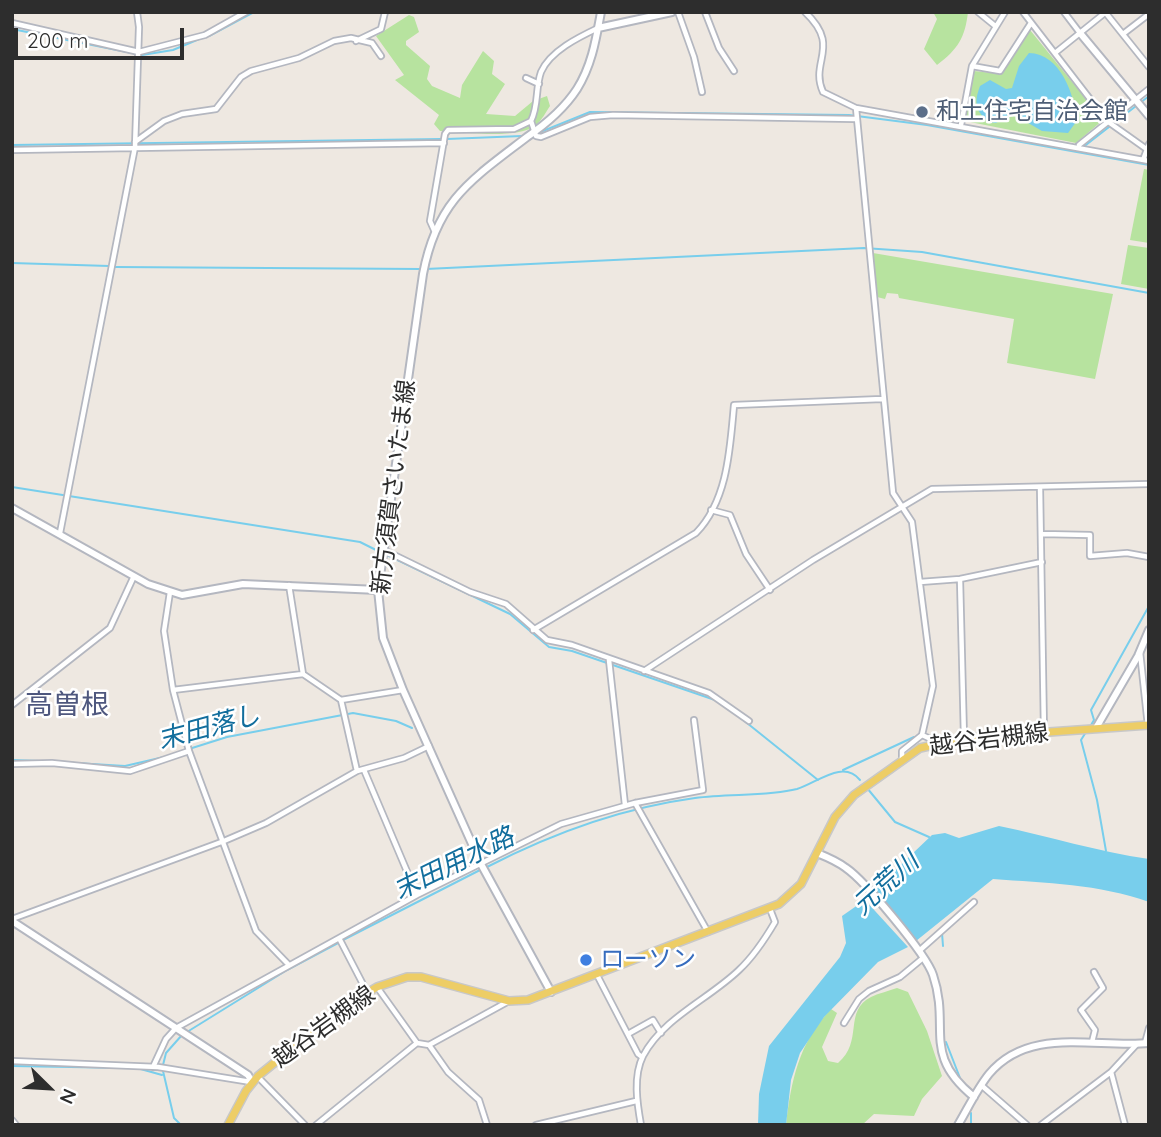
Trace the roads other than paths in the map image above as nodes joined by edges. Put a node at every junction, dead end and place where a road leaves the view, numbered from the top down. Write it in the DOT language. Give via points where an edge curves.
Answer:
graph roads {
  1 [pos="137,12"];
  2 [pos="246,12"];
  3 [pos="385,12"];
  4 [pos="601,12"];
  5 [pos="672,12"];
  6 [pos="678,12"];
  7 [pos="705,12"];
  8 [pos="978,12"];
  9 [pos="1005,12"];
  10 [pos="1023,12"];
  11 [pos="1064,12"];
  12 [pos="1106,12"];
  13 [pos="807,13"];
  14 [pos="1149,14"];
  15 [pos="12,23"];
  16 [pos="1031,23"];
  17 [pos="994,26"];
  18 [pos="598,28"];
  19 [pos="1080,33"];
  20 [pos="1123,34"];
  21 [pos="355,41"];
  22 [pos="139,51"];
  23 [pos="1149,52"];
  24 [pos="1055,53"];
  25 [pos="381,56"];
  26 [pos="1141,58"];
  27 [pos="972,66"];
  28 [pos="1149,67"];
  29 [pos="734,71"];
  30 [pos="526,78"];
  31 [pos="539,84"];
  32 [pos="1149,89"];
  33 [pos="702,92"];
  34 [pos="1133,101"];
  35 [pos="856,108"];
  36 [pos="1149,116"];
  37 [pos="855,119"];
  38 [pos="531,121"];
  39 [pos="1107,121"];
  40 [pos="961,125"];
  41 [pos="534,132"];
  42 [pos="443,143"];
  43 [pos="135,144"];
  44 [pos="1078,146"];
  45 [pos="1147,146"];
  46 [pos="12,150"];
  47 [pos="1146,160"];
  48 [pos="435,230"];
  49 [pos="882,398"];
  50 [pos="1149,484"];
  51 [pos="1040,487"];
  52 [pos="901,505"];
  53 [pos="12,508"];
  54 [pos="711,510"];
  55 [pos="60,533"];
  56 [pos="1042,534"];
  57 [pos="383,550"];
  58 [pos="1149,557"];
  59 [pos="1042,562"];
  60 [pos="134,576"];
  61 [pos="960,579"];
  62 [pos="920,582"];
  63 [pos="289,585"];
  64 [pos="378,590"];
  65 [pos="770,590"];
  66 [pos="170,592"];
  67 [pos="533,630"];
  68 [pos="1149,630"];
  69 [pos="1140,652"];
  70 [pos="609,660"];
  71 [pos="644,671"];
  72 [pos="303,674"];
  73 [pos="173,690"];
  74 [pos="403,690"];
  75 [pos="341,700"];
  76 [pos="12,705"];
  77 [pos="694,720"];
  78 [pos="749,721"];
  79 [pos="1148,726"];
  80 [pos="1096,728"];
  81 [pos="1044,732"];
  82 [pos="922,735"];
  83 [pos="964,738"];
  84 [pos="937,742"];
  85 [pos="429,746"];
  86 [pos="190,751"];
  87 [pos="902,759"];
  88 [pos="12,764"];
  89 [pos="364,770"];
  90 [pos="357,771"];
  91 [pos="635,803"];
  92 [pos="625,806"];
  93 [pos="224,841"];
  94 [pos="817,853"];
  95 [pos="481,864"];
  96 [pos="417,895"];
  97 [pos="974,902"];
  98 [pos="770,909"];
  99 [pos="12,920"];
  100 [pos="708,932"];
  101 [pos="339,938"];
  102 [pos="920,952"];
  103 [pos="288,964"];
  104 [pos="1094,972"];
  105 [pos="597,975"];
  106 [pos="377,987"];
  107 [pos="367,992"];
  108 [pos="551,992"];
  109 [pos="509,1001"];
  110 [pos="844,1023"];
  111 [pos="176,1028"];
  112 [pos="1149,1028"];
  113 [pos="661,1033"];
  114 [pos="628,1034"];
  115 [pos="417,1043"];
  116 [pos="1092,1043"];
  117 [pos="1147,1043"];
  118 [pos="1137,1044"];
  119 [pos="429,1045"];
  120 [pos="642,1057"];
  121 [pos="12,1061"];
  122 [pos="153,1067"];
  123 [pos="1111,1072"];
  124 [pos="255,1079"];
  125 [pos="981,1085"];
  126 [pos="974,1097"];
  127 [pos="636,1101"];
  128 [pos="12,1120"];
  129 [pos="16,1125"];
  130 [pos="228,1125"];
  131 [pos="305,1125"];
  132 [pos="316,1125"];
  133 [pos="486,1125"];
  134 [pos="536,1125"];
  135 [pos="641,1125"];
  136 [pos="958,1125"];
  137 [pos="1027,1125"];
  138 [pos="1041,1125"];
  139 [pos="1125,1125"];
  1 -- 22 [label="street"];
  2 -- 22 [label="street" via="205,35"];
  3 -- 21 [label="street" via="381,29"];
  4 -- 18 [label="main road, 新方須賀さいたま線"];
  5 -- 18 [label="main road"];
  6 -- 33 [label="street"];
  7 -- 29 [label="street"];
  8 -- 17 [label="street"];
  9 -- 17 [label="street"];
  10 -- 16 [label="street"];
  11 -- 19 [label="street"];
  12 -- 19 [label="street"];
  12 -- 20 [label="street"];
  13 -- 35 [label="street" via="822,36 825,53 819,83 823,92"];
  14 -- 20 [label="street"];
  15 -- 22 [label="street"];
  16 -- 24 [label="street"];
  16 -- 27 [label="street" via="1000,71"];
  17 -- 27 [label="street"];
  18 -- 31 [label="street" via="565,46 541,72"];
  18 -- 41 [label="main road, 新方須賀さいたま線" via="591,61 578,87"];
  19 -- 24 [label="street"];
  19 -- 34 [label="main road"];
  20 -- 26 [label="street"];
  21 -- 25 [label="street" via="372,43"];
  21 -- 43 [label="street" via="334,41 299,58 250,71 215,110 164,121"];
  22 -- 43 [label="street"];
  23 -- 26 [label="street"];
  24 -- 39 [label="street"];
  26 -- 28 [label="street"];
  27 -- 40 [label="street"];
  30 -- 31 [label="street"];
  31 -- 38 [label="street" via="538,108"];
  32 -- 34 [label="street"];
  34 -- 36 [label="main road"];
  34 -- 39 [label="street"];
  35 -- 37 [label="street"];
  35 -- 40 [label="street"];
  37 -- 41 [label="street" via="613,115 590,117 541,137"];
  37 -- 49 [label="street"];
  38 -- 41 [label="street"];
  38 -- 42 [label="street" via="514,129 454,128 445,134"];
  39 -- 44 [label="street"];
  39 -- 45 [label="street"];
  40 -- 44 [label="street"];
  41 -- 48 [label="main road, 新方須賀さいたま線" via="460,191"];
  42 -- 43 [label="street"];
  42 -- 48 [label="street" via="430,221"];
  43 -- 46 [label="street"];
  43 -- 55 [label="street"];
  44 -- 47 [label="street"];
  45 -- 47 [label="street"];
  48 -- 57 [label="main road, 新方須賀さいたま線" via="423,274"];
  49 -- 52 [label="street" via="892,492"];
  49 -- 54 [label="street" via="734,405 724,480"];
  50 -- 51 [label="street"];
  51 -- 52 [label="street" via="941,488"];
  51 -- 56 [label="street"];
  52 -- 62 [label="street" via="912,522"];
  52 -- 65 [label="street"];
  53 -- 55 [label="main road"];
  54 -- 65 [label="street" via="730,515 746,554"];
  54 -- 67 [label="street" via="696,533"];
  55 -- 60 [label="main road"];
  56 -- 58 [label="street" via="1090,535 1090,556 1127,553"];
  56 -- 59 [label="street"];
  57 -- 64 [label="main road, 新方須賀さいたま線"];
  57 -- 67 [label="street" via="506,604"];
  59 -- 61 [label="street"];
  59 -- 81 [label="street"];
  60 -- 66 [label="main road"];
  60 -- 76 [label="street" via="107,631"];
  61 -- 62 [label="street"];
  61 -- 83 [label="street"];
  62 -- 82 [label="street" via="933,686"];
  63 -- 64 [label="main road"];
  63 -- 66 [label="main road" via="243,584 188,595"];
  63 -- 72 [label="street"];
  64 -- 74 [label="main road, 新方須賀さいたま線" via="383,638"];
  65 -- 71 [label="street"];
  66 -- 73 [label="street" via="164,631"];
  67 -- 70 [label="street" via="547,640"];
  68 -- 69 [label="main road"];
  69 -- 79 [label="street"];
  69 -- 80 [label="main road"];
  70 -- 71 [label="street"];
  70 -- 92 [label="street"];
  71 -- 78 [label="street" via="709,693"];
  72 -- 73 [label="street"];
  72 -- 75 [label="street"];
  73 -- 86 [label="street"];
  74 -- 75 [label="street"];
  74 -- 85 [label="main road, 新方須賀さいたま線"];
  75 -- 90 [label="street"];
  77 -- 91 [label="street" via="703,790"];
  79 -- 80 [label="main road, 越谷岩槻線"];
  80 -- 81 [label="main road, 越谷岩槻線"];
  81 -- 83 [label="main road, 越谷岩槻線"];
  82 -- 84 [label="street"];
  82 -- 87 [label="street" via="902,751"];
  83 -- 84 [label="main road, 越谷岩槻線"];
  84 -- 87 [label="main road, 越谷岩槻線"];
  85 -- 89 [label="street"];
  85 -- 95 [label="main road, 新方須賀さいたま線"];
  86 -- 88 [label="street" via="130,771"];
  86 -- 93 [label="street"];
  87 -- 94 [label="main road, 越谷岩槻線" via="849,800"];
  89 -- 90 [label="street"];
  89 -- 96 [label="street"];
  90 -- 93 [label="street" via="266,823"];
  91 -- 92 [label="street"];
  91 -- 100 [label="street"];
  92 -- 95 [label="street" via="561,824"];
  93 -- 99 [label="street"];
  93 -- 103 [label="street" via="256,931"];
  94 -- 98 [label="main road, 越谷岩槻線" via="794,892"];
  94 -- 102 [label="main road" via="845,867"];
  95 -- 96 [label="street"];
  95 -- 108 [label="main road, 新方須賀さいたま線"];
  96 -- 101 [label="street"];
  97 -- 102 [label="street"];
  98 -- 100 [label="main road, 越谷岩槻線"];
  98 -- 113 [label="street" via="775,922 739,970"];
  99 -- 111 [label="main road"];
  100 -- 105 [label="main road, 越谷岩槻線"];
  101 -- 103 [label="street"];
  101 -- 107 [label="street"];
  102 -- 110 [label="street" via="900,977 859,999"];
  102 -- 126 [label="main road" via="936,985 944,1063 954,1080"];
  103 -- 111 [label="street"];
  104 -- 116 [label="street" via="1103,988 1081,1010 1095,1030"];
  105 -- 108 [label="main road, 越谷岩槻線"];
  105 -- 114 [label="street"];
  106 -- 107 [label="main road, 越谷岩槻線"];
  106 -- 109 [label="main road, 越谷岩槻線" via="421,977"];
  106 -- 115 [label="street"];
  107 -- 124 [label="main road, 越谷岩槻線"];
  108 -- 109 [label="main road, 越谷岩槻線"];
  109 -- 119 [label="street"];
  111 -- 122 [label="street"];
  111 -- 124 [label="main road"];
  112 -- 117 [label="street"];
  113 -- 114 [label="street" via="653,1020"];
  113 -- 120 [label="street"];
  114 -- 120 [label="street"];
  115 -- 119 [label="street"];
  115 -- 132 [label="street"];
  116 -- 118 [label="main road"];
  116 -- 125 [label="main road" via="1031,1044 1002,1060"];
  117 -- 118 [label="main road"];
  118 -- 123 [label="street"];
  119 -- 133 [label="street" via="448,1072 479,1100"];
  120 -- 127 [label="street"];
  121 -- 122 [label="street"];
  122 -- 124 [label="street"];
  123 -- 138 [label="street"];
  123 -- 139 [label="street"];
  124 -- 130 [label="main road, 越谷岩槻線"];
  124 -- 131 [label="street"];
  125 -- 126 [label="main road"];
  125 -- 137 [label="street"];
  126 -- 136 [label="main road"];
  127 -- 134 [label="street"];
  127 -- 135 [label="street"];
  128 -- 129 [label="street"];
}
